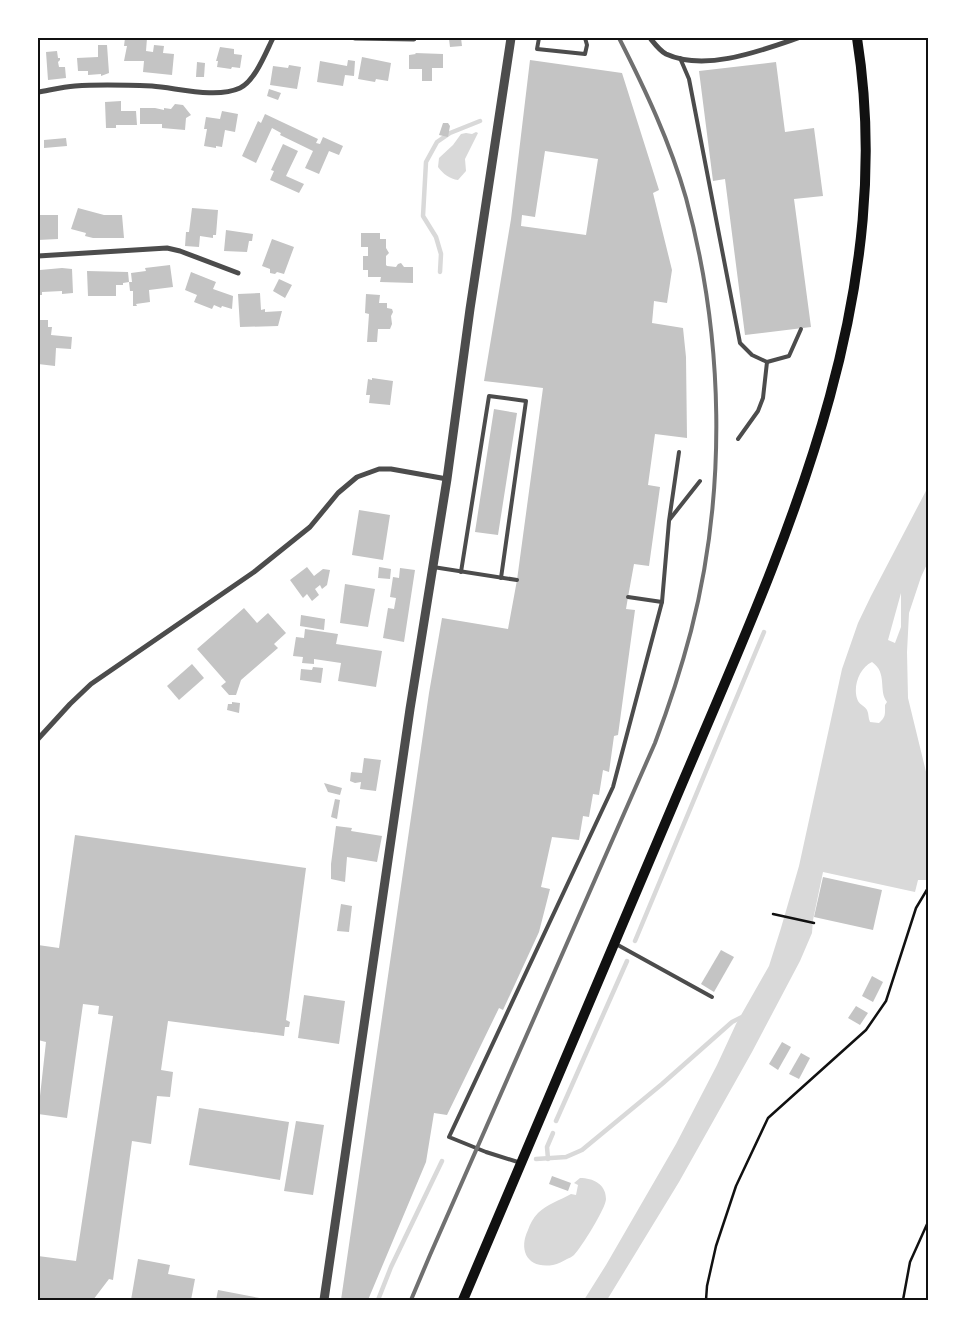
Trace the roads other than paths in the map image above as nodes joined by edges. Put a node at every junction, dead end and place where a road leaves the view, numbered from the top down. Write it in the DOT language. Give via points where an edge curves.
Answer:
graph roads {
  1 [pos="273,38"];
  2 [pos="355,38"];
  3 [pos="414,38"];
  4 [pos="511,38"];
  5 [pos="539,38"];
  6 [pos="585,38"];
  7 [pos="650,38"];
  8 [pos="798,38"];
  9 [pos="858,38"];
  10 [pos="680,58"];
  11 [pos="38,92"];
  12 [pos="38,256"];
  13 [pos="238,273"];
  14 [pos="801,329"];
  15 [pos="767,362"];
  16 [pos="738,439"];
  17 [pos="679,452"];
  18 [pos="447,479"];
  19 [pos="700,481"];
  20 [pos="669,520"];
  21 [pos="433,567"];
  22 [pos="461,572"];
  23 [pos="501,578"];
  24 [pos="517,580"];
  25 [pos="628,596"];
  26 [pos="662,602"];
  27 [pos="38,739"];
  28 [pos="614,943"];
  29 [pos="712,997"];
  30 [pos="521,1163"];
  31 [pos="324,1300"];
  32 [pos="463,1300"];
  1 -- 11 [label="street" via="253,76 239,89 227,92 152,86 75,86"];
  2 -- 3 [label="street"];
  4 -- 18 [label="street"];
  5 -- 6 [label="lane" via="537,49 585,54"];
  7 -- 10 [label="street" via="664,53"];
  8 -- 10 [label="street" via="757,52 703,62"];
  9 -- 28 [label="main road" via="866,121 864,220 850,314 837,372 806,476 756,608"];
  10 -- 15 [label="lane" via="689,79 740,343 752,355"];
  12 -- 13 [label="street" via="167,248"];
  14 -- 15 [label="lane" via="789,356"];
  15 -- 16 [label="lane" via="763,398"];
  17 -- 20 [label="lane"];
  18 -- 21 [label="street"];
  18 -- 27 [label="street" via="391,469 380,469 357,477 310,527 254,572 91,684"];
  19 -- 20 [label="lane"];
  20 -- 26 [label="lane"];
  21 -- 22 [label="lane"];
  21 -- 31 [label="street"];
  22 -- 23 [label="lane"];
  22 -- 23 [label="lane" via="489,396 526,401"];
  23 -- 24 [label="lane"];
  25 -- 26 [label="lane"];
  26 -- 30 [label="lane" via="613,787 449,1137"];
  28 -- 29 [label="lane"];
  28 -- 30 [label="main road"];
  30 -- 32 [label="main road"];
}
